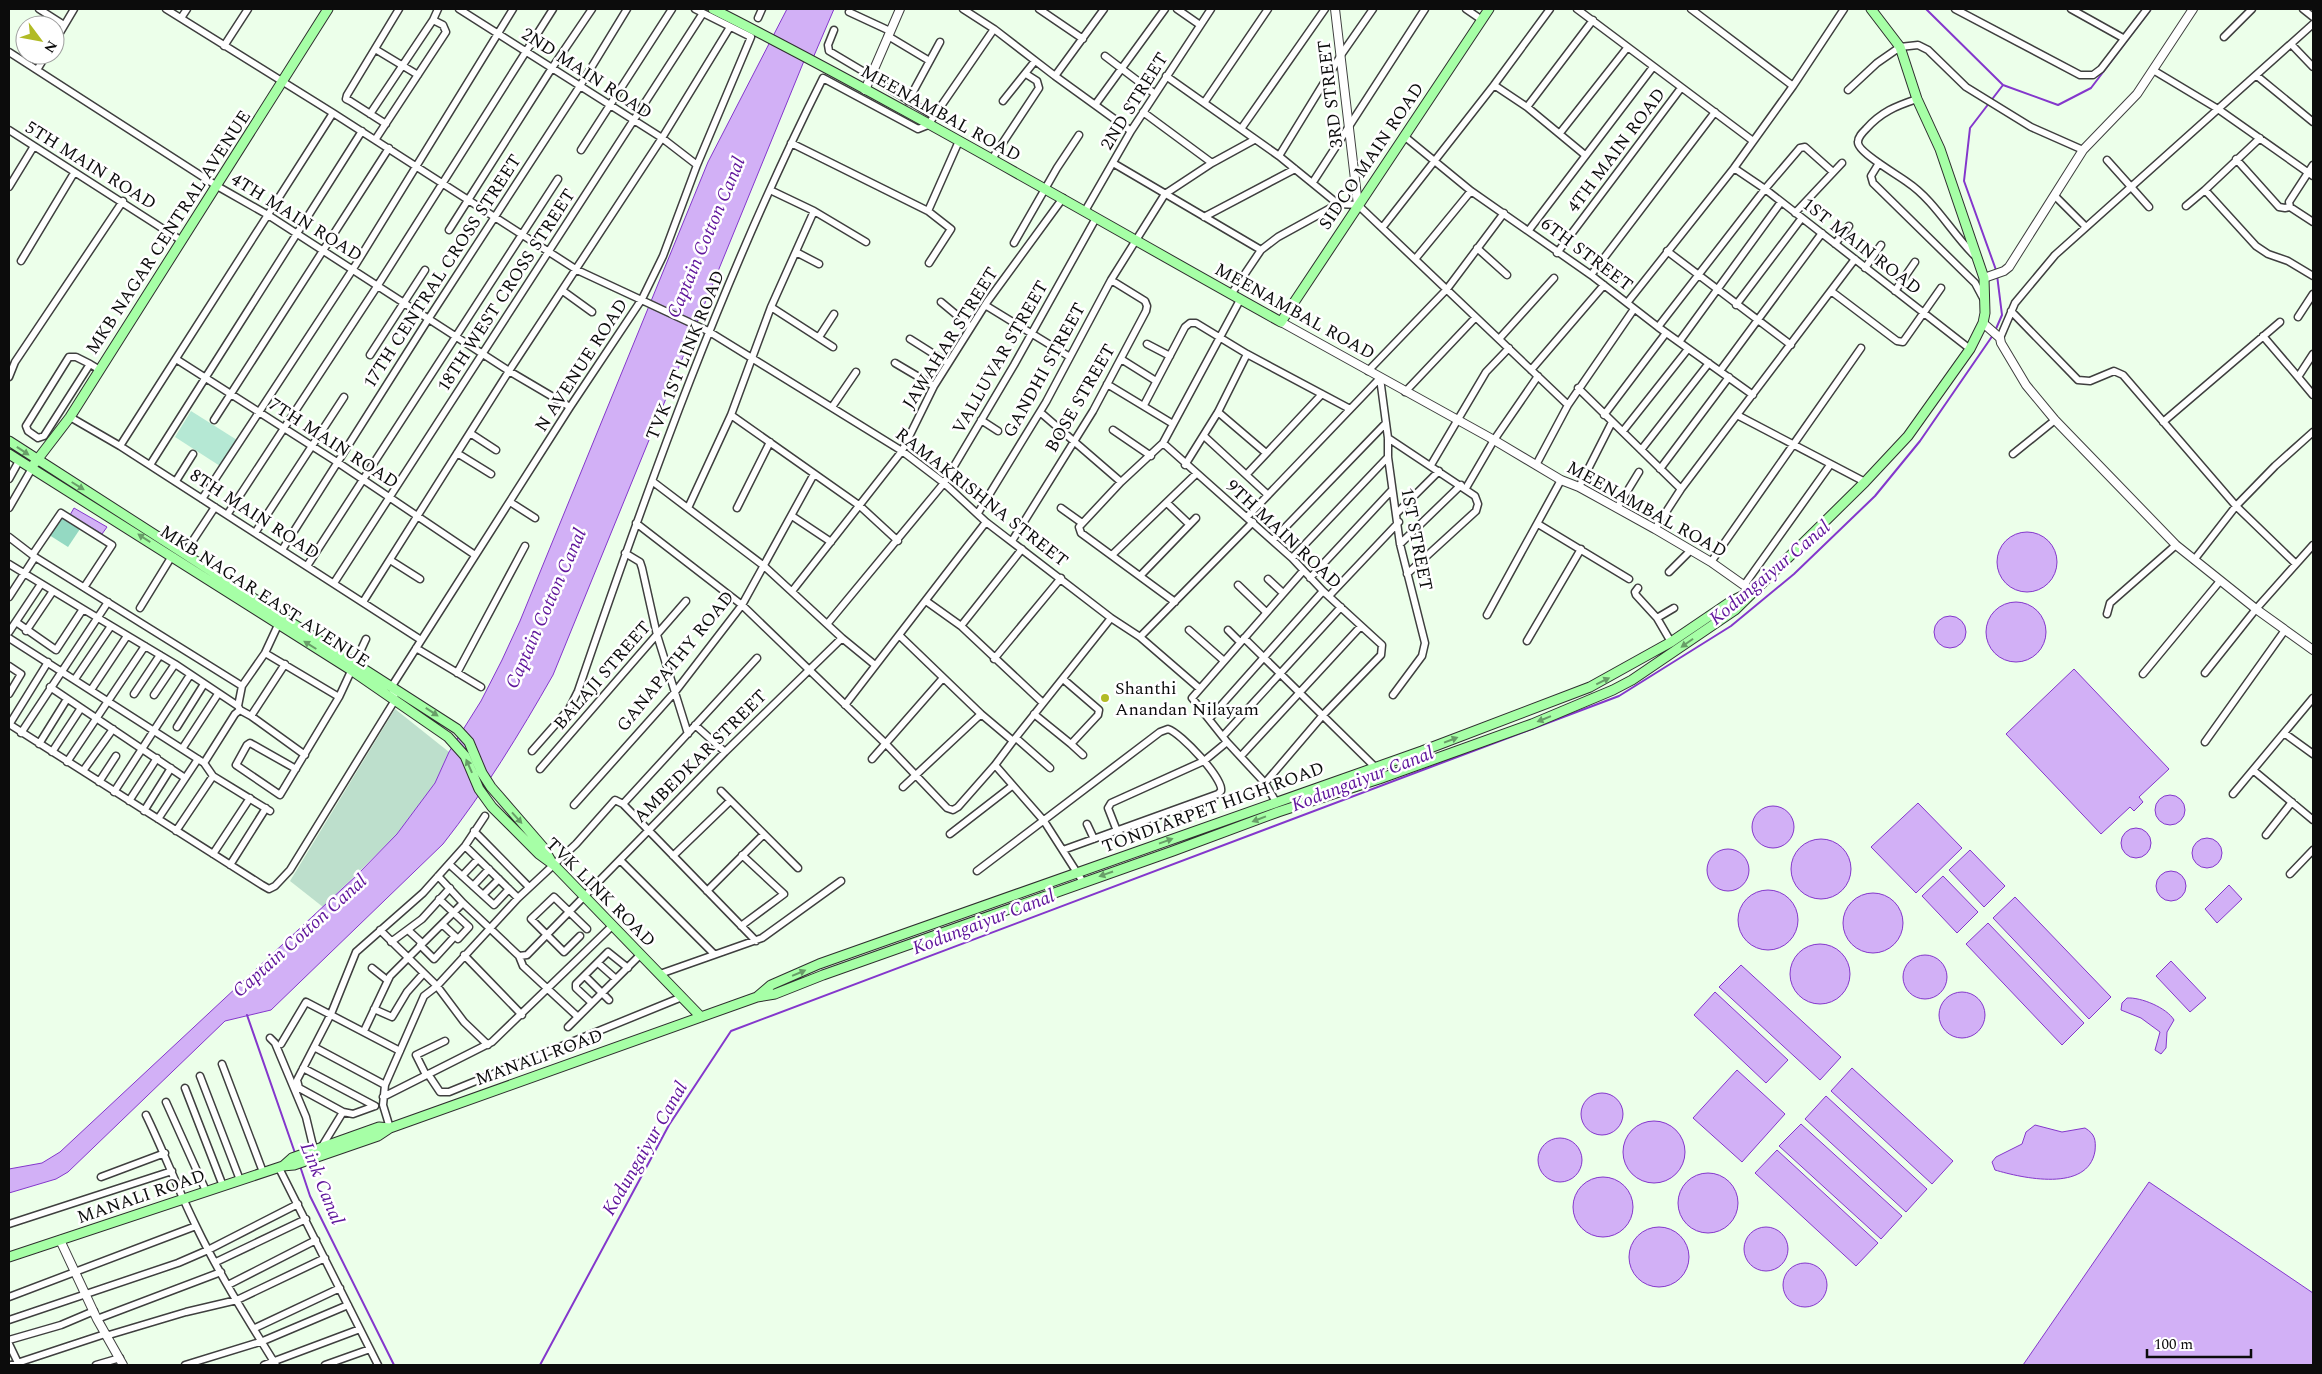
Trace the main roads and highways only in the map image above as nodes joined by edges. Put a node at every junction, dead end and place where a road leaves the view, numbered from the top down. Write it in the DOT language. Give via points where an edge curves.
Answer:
graph roads {
  1 [pos="328,9"];
  2 [pos="713,9"];
  3 [pos="1489,9"];
  4 [pos="1871,9"];
  5 [pos="1281,322"];
  6 [pos="9,441"];
  7 [pos="9,454"];
  8 [pos="37,460"];
  9 [pos="31,470"];
  10 [pos="1752,591"];
  11 [pos="353,666"];
  12 [pos="479,789"];
  13 [pos="554,865"];
  14 [pos="757,997"];
  15 [pos="700,1017"];
  16 [pos="390,1128"];
  17 [pos="314,1152"];
  18 [pos="9,1258"];
  1 -- 8 [label="main road, MKB NAGAR CENTRAL AVENUE" via="70,417"];
  2 -- 5 [label="main road, MEENAMBAL ROAD" via="772,38 1063,198"];
  3 -- 5 [label="main road, SIDCO MAIN ROAD"];
  4 -- 10 [label="main road, TONDIARPET HIGH ROAD" via="1900,47 1917,98 1940,149 1974,255 1986,278 1986,326 1908,436"];
  6 -- 8 [label="main road, one-way"];
  7 -- 9 [label="main road, MKB NAGAR EAST AVENUE"];
  8 -- 9 [label="main road, MKB NAGAR CENTRAL AVENUE"];
  8 -- 11 [label="main road, one-way"];
  11 -- 9 [label="main road, MKB NAGAR EAST AVENUE, one-way" via="278,625"];
  14 -- 10 [label="main road, TONDIARPET HIGH ROAD, one-way" via="771,985 819,964 1590,688"];
  10 -- 14 [label="main road, TONDIARPET HIGH ROAD, one-way" via="1735,610 1613,690 1523,727 775,994"];
  12 -- 11 [label="main road, MKB NAGAR EAST AVENUE, one-way" via="465,756 448,737"];
  11 -- 13 [label="main road, one-way" via="392,686 457,729 470,742 496,794 543,847"];
  12 -- 13 [label="main road, TVK LINK ROAD" via="538,854"];
  13 -- 15 [label="main road, TVK LINK ROAD"];
  14 -- 15 [label="main road, TONDIARPET HIGH ROAD"];
  15 -- 16 [label="main road, MANALI ROAD"];
  16 -- 17 [label="main road, MANALI ROAD" via="378,1136"];
  16 -- 17 [label="main road, MANALI ROAD" via="379,1127"];
  17 -- 18 [label="main road, MANALI ROAD" via="281,1167"];
}
